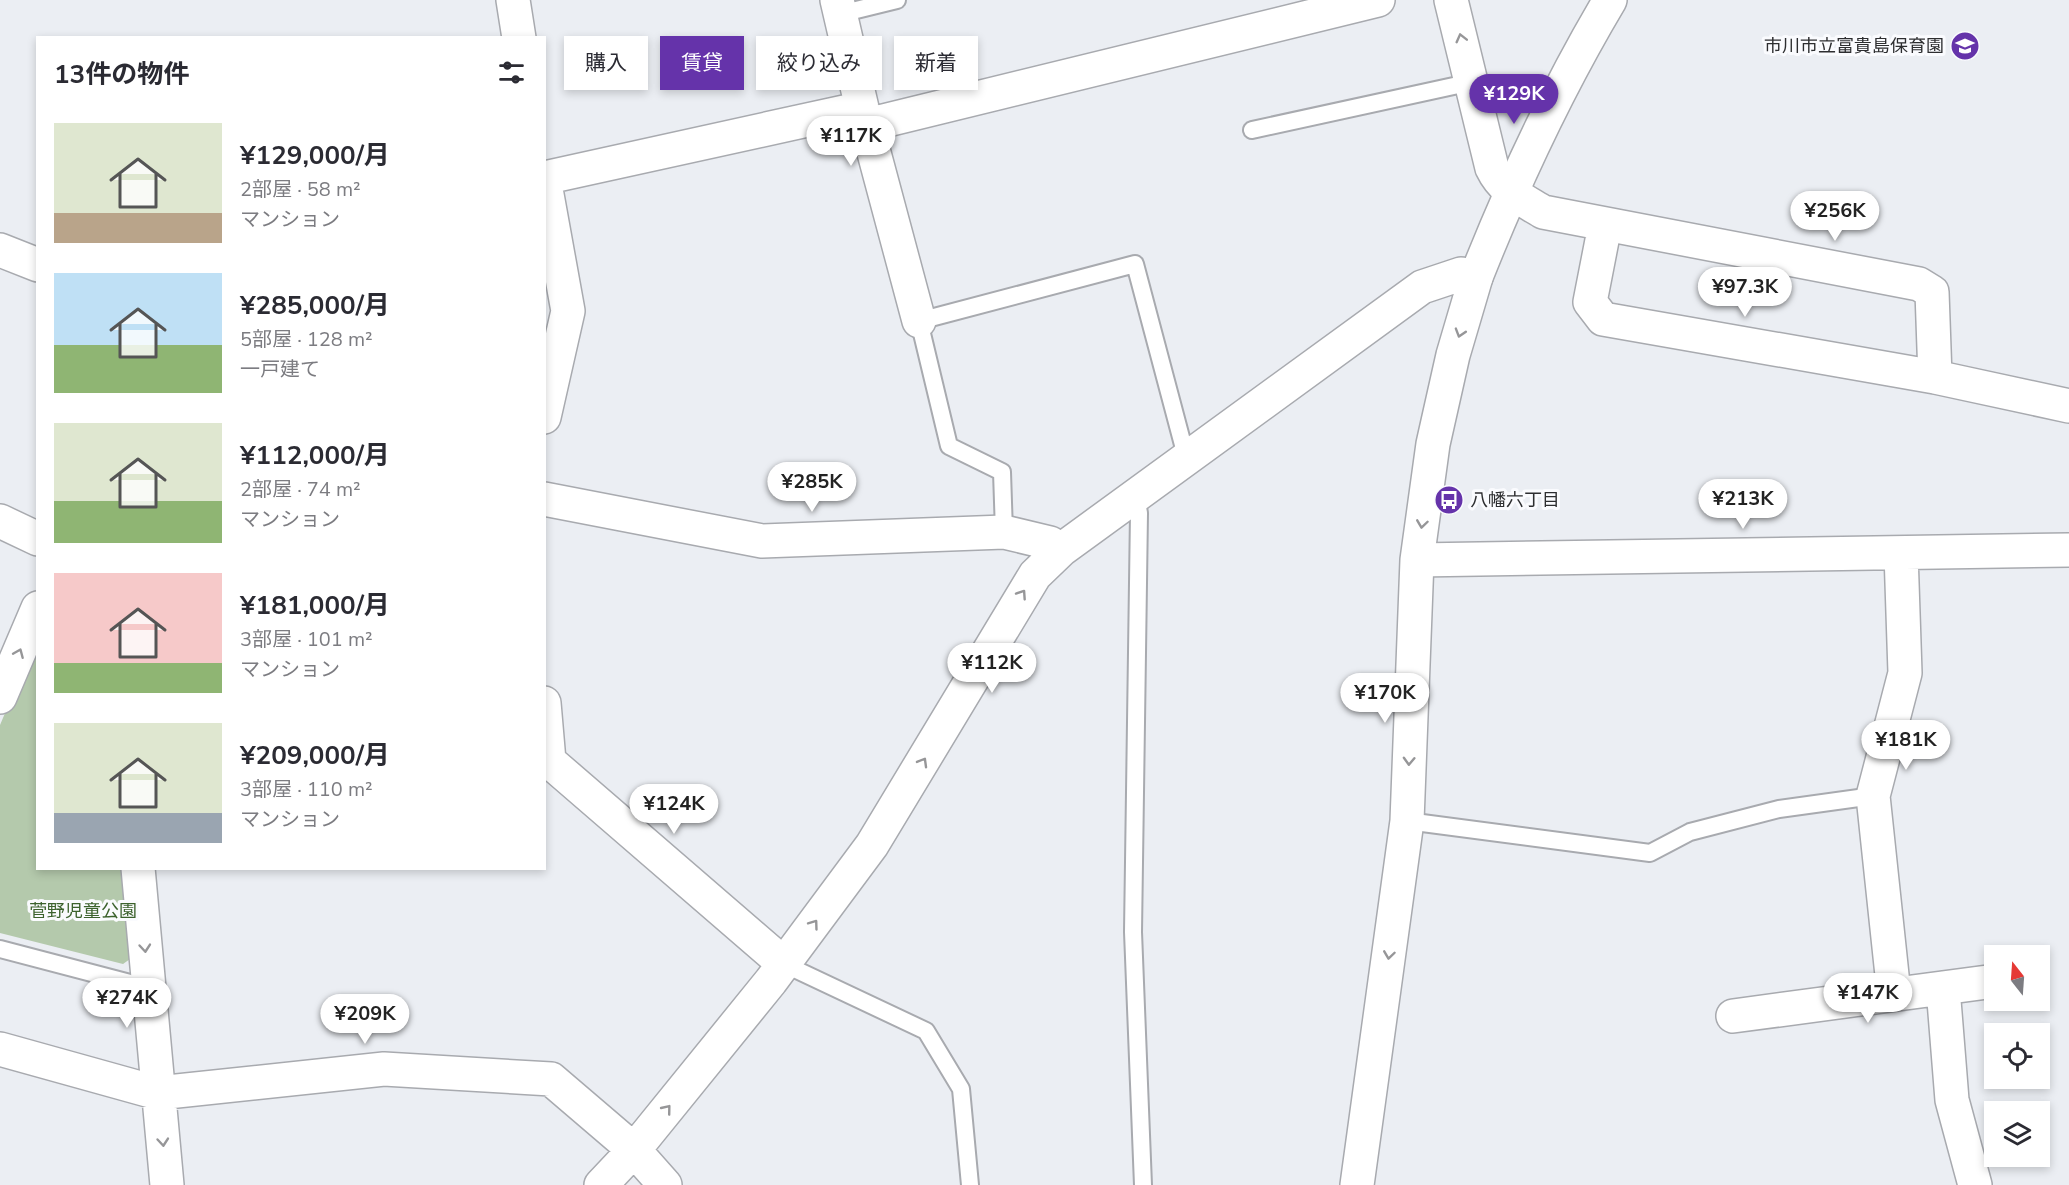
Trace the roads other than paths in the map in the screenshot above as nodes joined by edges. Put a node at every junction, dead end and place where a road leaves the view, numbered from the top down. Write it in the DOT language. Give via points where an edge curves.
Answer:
graph roads {
  1 [pos="513,0"];
  2 [pos="897,0"];
  3 [pos="1378,0"];
  4 [pos="1452,0"];
  5 [pos="1610,0"];
  6 [pos="838,7"];
  7 [pos="519,36"];
  8 [pos="1472,82"];
  9 [pos="864,116"];
  10 [pos="1252,130"];
  11 [pos="546,178"];
  12 [pos="546,189"];
  13 [pos="1510,192"];
  14 [pos="1605,225"];
  15 [pos="0,250"];
  16 [pos="36,264"];
  17 [pos="1476,277"];
  18 [pos="919,321"];
  19 [pos="1935,377"];
  20 [pos="2069,406"];
  21 [pos="546,408"];
  22 [pos="1187,460"];
  23 [pos="1136,497"];
  24 [pos="546,499"];
  25 [pos="0,521"];
  26 [pos="1004,532"];
  27 [pos="36,538"];
  28 [pos="1061,549"];
  29 [pos="2069,550"];
  30 [pos="1900,553"];
  31 [pos="1417,560"];
  32 [pos="36,614"];
  33 [pos="0,697"];
  34 [pos="546,742"];
  35 [pos="547,761"];
  36 [pos="1873,796"];
  37 [pos="1407,821"];
  38 [pos="138,870"];
  39 [pos="0,949"];
  40 [pos="784,964"];
  41 [pos="1984,982"];
  42 [pos="149,988"];
  43 [pos="1943,988"];
  44 [pos="1894,994"];
  45 [pos="1733,1016"];
  46 [pos="0,1049"];
  47 [pos="158,1093"];
  48 [pos="634,1150"];
  49 [pos="167,1185"];
  50 [pos="601,1185"];
  51 [pos="665,1185"];
  52 [pos="970,1185"];
  53 [pos="1143,1185"];
  54 [pos="1357,1185"];
  55 [pos="1975,1185"];
  1 -- 7 [label="street"];
  2 -- 6 [label="lane"];
  3 -- 9 [label="street"];
  8 -- 4 [label="street, one-way"];
  5 -- 13 [label="street" via="1571,66"];
  6 -- 9 [label="street"];
  8 -- 10 [label="lane"];
  8 -- 13 [label="street" via="1492,168 1499,183"];
  9 -- 11 [label="street"];
  9 -- 18 [label="street"];
  12 -- 21 [label="street" via="568,311"];
  13 -- 14 [label="street" via="1543,212"];
  13 -- 17 [label="street"];
  14 -- 19 [label="street" via="1919,284 1932,292"];
  14 -- 19 [label="street" via="1590,302 1603,319"];
  15 -- 16 [label="street"];
  17 -- 22 [label="street" via="1461,274 1422,286"];
  17 -- 31 [label="street, one-way" via="1433,444"];
  18 -- 22 [label="lane" via="1135,264"];
  18 -- 26 [label="lane" via="949,446 1002,472"];
  19 -- 20 [label="street"];
  22 -- 23 [label="street"];
  23 -- 28 [label="street"];
  23 -- 53 [label="lane" via="1139,513 1133,932"];
  24 -- 26 [label="street" via="762,541"];
  25 -- 27 [label="street"];
  26 -- 28 [label="street"];
  40 -- 28 [label="street, one-way" via="872,845 1018,600 1035,575"];
  29 -- 30 [label="street"];
  30 -- 31 [label="street"];
  30 -- 36 [label="street" via="1905,674"];
  31 -- 37 [label="street, one-way"];
  33 -- 32 [label="street, one-way"];
  34 -- 35 [label="street"];
  35 -- 40 [label="street"];
  36 -- 37 [label="lane" via="1779,809 1690,832 1650,853"];
  36 -- 44 [label="street"];
  37 -- 54 [label="street, one-way"];
  38 -- 42 [label="street, one-way"];
  39 -- 42 [label="lane"];
  48 -- 40 [label="street, one-way"];
  40 -- 52 [label="lane" via="926,1030 961,1089"];
  41 -- 43 [label="street"];
  42 -- 47 [label="street"];
  43 -- 44 [label="street"];
  43 -- 55 [label="street" via="1952,1100"];
  44 -- 45 [label="street"];
  46 -- 47 [label="street"];
  47 -- 48 [label="street" via="384,1069 552,1079"];
  47 -- 49 [label="street, one-way"];
  48 -- 50 [label="street"];
  48 -- 51 [label="street"];
}
